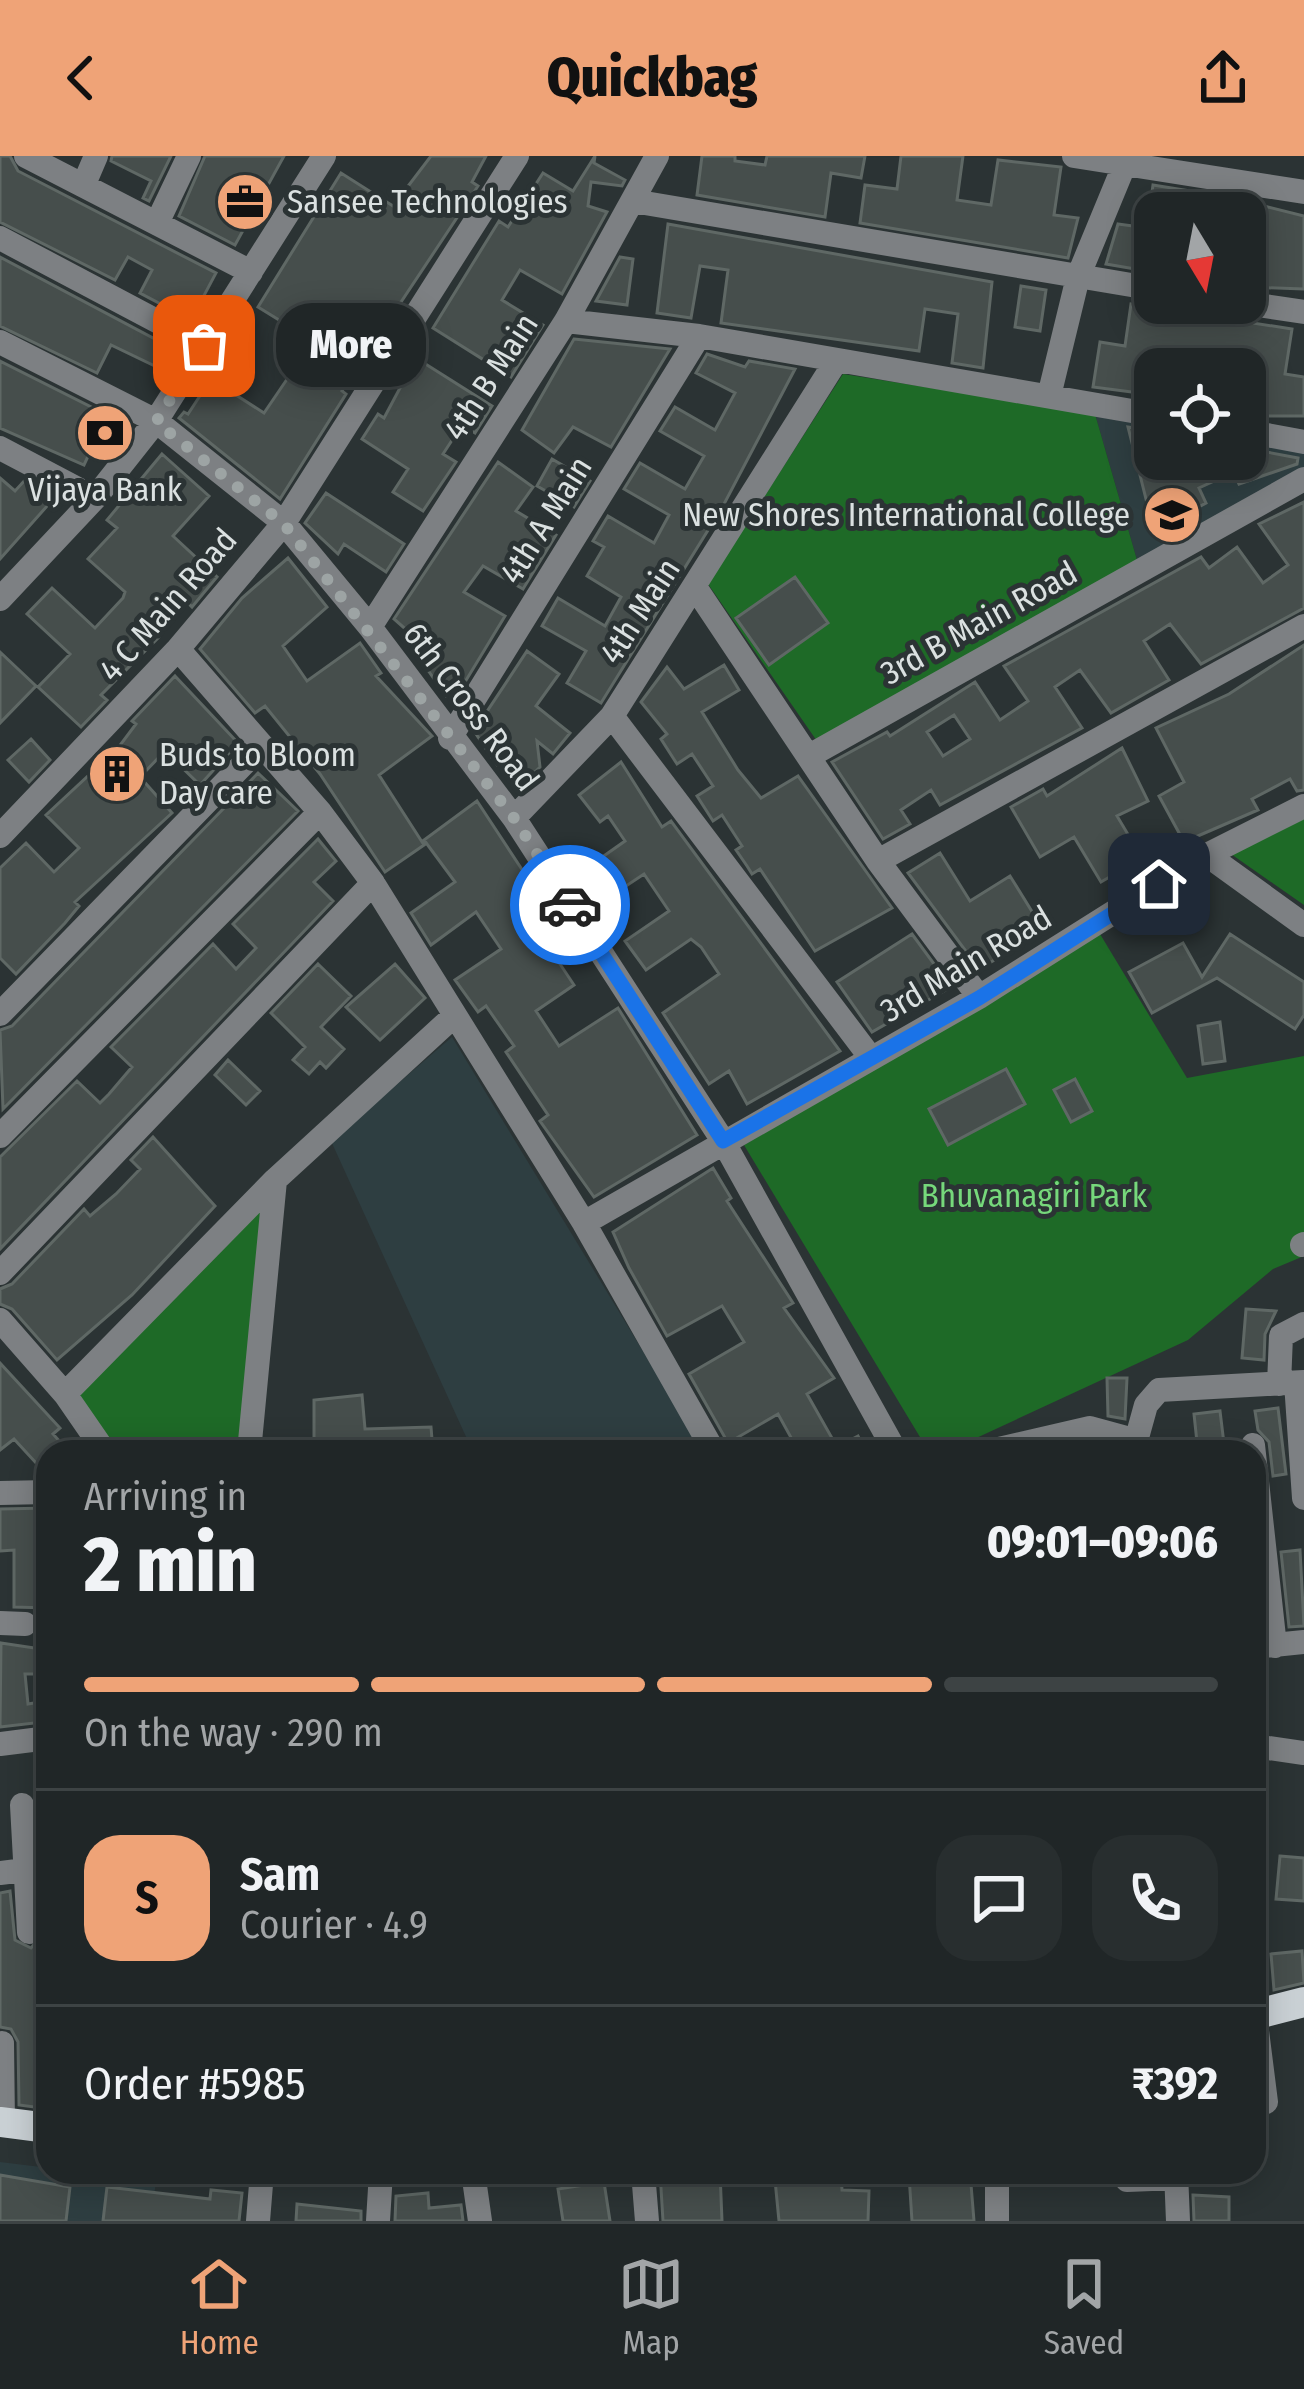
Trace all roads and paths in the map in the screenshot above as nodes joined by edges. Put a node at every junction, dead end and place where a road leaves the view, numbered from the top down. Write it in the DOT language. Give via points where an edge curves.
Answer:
graph roads {
  1 [pos="26,156"];
  2 [pos="96,156"];
  3 [pos="190,156"];
  4 [pos="324,156"];
  5 [pos="517,156"];
  6 [pos="657,156"];
  7 [pos="1074,156"];
  8 [pos="1126,160"];
  9 [pos="84,184"];
  10 [pos="1304,192"];
  11 [pos="633,201"];
  12 [pos="158,221"];
  13 [pos="0,238"];
  14 [pos="251,272"];
  15 [pos="1078,277"];
  16 [pos="1134,286"];
  17 [pos="1266,306"];
  18 [pos="1304,312"];
  19 [pos="566,321"];
  20 [pos="699,336"];
  21 [pos="0,342"];
  22 [pos="204,346"];
  23 [pos="836,361"];
  24 [pos="1049,396"];
  25 [pos="1134,411"];
  26 [pos="156,422"];
  27 [pos="1266,435"];
  28 [pos="1304,442"];
  29 [pos="1,450"];
  30 [pos="1304,479"];
  31 [pos="95,498"];
  32 [pos="284,524"];
  33 [pos="695,587"];
  34 [pos="0,599"];
  35 [pos="1304,626"];
  36 [pos="370,628"];
  37 [pos="178,649"];
  38 [pos="611,716"];
  39 [pos="450,738"];
  40 [pos="261,746"];
  41 [pos="811,755"];
  42 [pos="1304,806"];
  43 [pos="320,812"];
  44 [pos="514,818"];
  45 [pos="0,836"];
  46 [pos="1207,855"];
  47 [pos="878,861"];
  48 [pos="373,883"];
  49 [pos="1304,925"];
  50 [pos="979,998"];
  51 [pos="0,1014"];
  52 [pos="454,1016"];
  53 [pos="871,1058"];
  54 [pos="0,1136"];
  55 [pos="723,1141"];
  56 [pos="275,1180"];
  57 [pos="584,1223"];
  58 [pos="0,1273"];
  59 [pos="0,1320"];
  60 [pos="1304,1324"];
  61 [pos="1293,1383"];
  62 [pos="65,1394"];
  63 [pos="96,1440"];
  64 [pos="250,1440"];
  65 [pos="707,1440"];
  66 [pos="889,1440"];
  67 [pos="1038,1440"];
  68 [pos="1119,1440"];
  69 [pos="1136,1440"];
  70 [pos="0,1492"];
  71 [pos="36,1492"];
  72 [pos="1304,1498"];
  73 [pos="1304,1642"];
  74 [pos="1266,1646"];
  75 [pos="36,1740"];
  76 [pos="0,1744"];
  77 [pos="1266,1748"];
  78 [pos="1304,1753"];
  79 [pos="22,1805"];
  80 [pos="25,1870"];
  81 [pos="29,1932"];
  82 [pos="1304,2002"];
  83 [pos="1266,2012"];
  84 [pos="2,2043"];
  85 [pos="1,2128"];
  86 [pos="36,2128"];
  87 [pos="36,2141"];
  88 [pos="261,2184"];
  89 [pos="380,2184"];
  90 [pos="475,2184"];
  91 [pos="644,2184"];
  92 [pos="997,2184"];
  93 [pos="1177,2184"];
  94 [pos="258,2221"];
  95 [pos="378,2221"];
  96 [pos="480,2221"];
  97 [pos="647,2221"];
  98 [pos="997,2221"];
  99 [pos="1178,2221"];
  1 -- 9 [label="street"];
  2 -- 9 [label="street"];
  3 -- 12 [label="street"];
  4 -- 14 [label="street"];
  5 -- 32 [label="street, 4 C Main Road"];
  6 -- 11 [label="street, 4th B Main"];
  7 -- 8 [label="street"];
  8 -- 10 [label="street"];
  8 -- 15 [label="street"];
  9 -- 12 [label="street"];
  11 -- 15 [label="street"];
  11 -- 19 [label="street, 4th B Main"];
  12 -- 14 [label="street"];
  13 -- 22 [label="street"];
  14 -- 22 [label="street"];
  15 -- 16 [label="street"];
  15 -- 24 [label="street"];
  17 -- 18 [label="street"];
  19 -- 20 [label="street"];
  19 -- 36 [label="street, 4th B Main"];
  20 -- 23 [label="street"];
  20 -- 39 [label="street, 4th A Main"];
  21 -- 26 [label="street, 6th Cross Road"];
  22 -- 26 [label="street"];
  23 -- 24 [label="street"];
  23 -- 33 [label="street, 4th Main"];
  24 -- 25 [label="street"];
  26 -- 31 [label="street"];
  26 -- 32 [label="street, 6th Cross Road"];
  27 -- 28 [label="street"];
  29 -- 31 [label="street"];
  30 -- 41 [label="street, 3rd B Main Road"];
  31 -- 34 [label="street"];
  32 -- 36 [label="street, 6th Cross Road"];
  32 -- 37 [label="street, 4 C Main Road"];
  33 -- 38 [label="street, 4th Main"];
  33 -- 41 [label="street"];
  35 -- 47 [label="street"];
  36 -- 39 [label="street, 6th Cross Road"];
  37 -- 40 [label="street"];
  37 -- 45 [label="street, 4 C Main Road"];
  38 -- 44 [label="street, 4th Main"];
  38 -- 53 [label="street"];
  39 -- 44 [label="street, 6th Cross Road"];
  40 -- 43 [label="street"];
  40 -- 51 [label="street"];
  41 -- 47 [label="street"];
  42 -- 46 [label="street, 3rd Main Road"];
  43 -- 48 [label="street"];
  43 -- 54 [label="street"];
  44 -- 55 [label="street, 6th Cross Road"];
  46 -- 49 [label="street"];
  46 -- 50 [label="street, 3rd Main Road"];
  47 -- 50 [label="street"];
  48 -- 52 [label="street"];
  48 -- 58 [label="street"];
  50 -- 53 [label="street, 3rd Main Road"];
  52 -- 56 [label="street"];
  52 -- 57 [label="street"];
  53 -- 55 [label="street, 3rd Main Road"];
  55 -- 57 [label="street, 3rd Main Road"];
  55 -- 66 [label="street, 6th Cross Road"];
  56 -- 62 [label="street"];
  56 -- 64 [label="street"];
  57 -- 65 [label="street"];
  59 -- 62 [label="street"];
  60 -- 61 [label="street" via="1281,1336"];
  61 -- 69 [label="street" via="1159,1390"];
  61 -- 72 [label="street"];
  62 -- 63 [label="street"];
  67 -- 68 [label="street" via="1090,1428"];
  70 -- 71 [label="street"];
  73 -- 74 [label="street"];
  75 -- 76 [label="street"];
  77 -- 78 [label="street"];
  79 -- 80 [label="street"];
  80 -- 81 [label="street"];
  82 -- 83 [label="main road"];
  84 -- 85 [label="street"];
  85 -- 86 [label="main road"];
  85 -- 87 [label="main road"];
  88 -- 94 [label="street"];
  89 -- 95 [label="street"];
  90 -- 96 [label="street"];
  91 -- 97 [label="street"];
  92 -- 98 [label="street"];
  93 -- 99 [label="street"];
}
